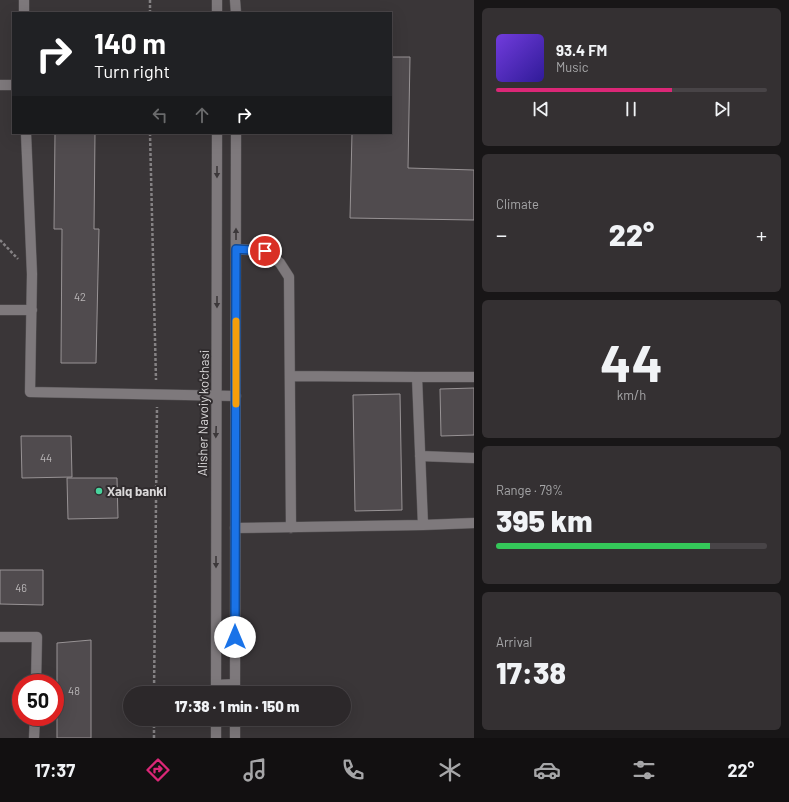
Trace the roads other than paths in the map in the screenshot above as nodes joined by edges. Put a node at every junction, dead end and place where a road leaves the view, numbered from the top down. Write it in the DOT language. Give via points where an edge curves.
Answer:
graph roads {
  1 [pos="24,0"];
  2 [pos="217,0"];
  3 [pos="235,0"];
  4 [pos="24,12"];
  5 [pos="217,12"];
  6 [pos="236,12"];
  7 [pos="0,85"];
  8 [pos="12,85"];
  9 [pos="26,134"];
  10 [pos="217,134"];
  11 [pos="236,134"];
  12 [pos="236,249"];
  13 [pos="0,310"];
  14 [pos="32,310"];
  15 [pos="290,376"];
  16 [pos="474,376"];
  17 [pos="417,377"];
  18 [pos="217,396"];
  19 [pos="236,396"];
  20 [pos="420,456"];
  21 [pos="474,458"];
  22 [pos="474,523"];
  23 [pos="423,525"];
  24 [pos="236,528"];
  25 [pos="291,528"];
  26 [pos="0,637"];
  27 [pos="36,674"];
  28 [pos="216,686"];
  29 [pos="235,686"];
  30 [pos="35,726"];
  31 [pos="216,726"];
  32 [pos="235,726"];
  33 [pos="34,738"];
  34 [pos="216,738"];
  35 [pos="235,738"];
  1 -- 4 [label="main road"];
  2 -- 5 [label="main road"];
  3 -- 6 [label="main road"];
  7 -- 8 [label="main road"];
  9 -- 14 [label="main road"];
  10 -- 18 [label="main road, Alisher Navoiy ko'chasi, one-way"];
  12 -- 11 [label="main road, one-way"];
  12 -- 15 [label="main road" via="265,251 290,277"];
  12 -- 19 [label="main road"];
  13 -- 14 [label="main road"];
  14 -- 18 [label="main road" via="30,392"];
  15 -- 17 [label="main road"];
  15 -- 25 [label="main road"];
  16 -- 17 [label="main road"];
  17 -- 20 [label="main road"];
  18 -- 19 [label="main road"];
  18 -- 28 [label="main road, Alisher Navoiy ko'chasi, one-way"];
  19 -- 24 [label="main road"];
  20 -- 21 [label="main road"];
  20 -- 23 [label="main road"];
  22 -- 23 [label="main road"];
  23 -- 25 [label="main road"];
  24 -- 25 [label="main road"];
  24 -- 29 [label="main road"];
  26 -- 27 [label="main road" via="37,637"];
  30 -- 33 [label="main road"];
  31 -- 34 [label="main road"];
  32 -- 35 [label="main road"];
}
